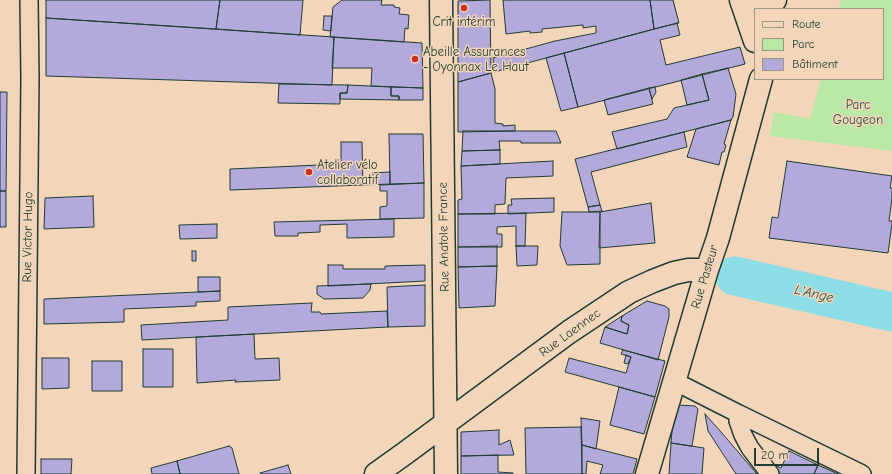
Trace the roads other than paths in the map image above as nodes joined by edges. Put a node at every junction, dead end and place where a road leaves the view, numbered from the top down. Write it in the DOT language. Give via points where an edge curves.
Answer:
graph roads {
  1 [pos="29,0"];
  2 [pos="441,0"];
  3 [pos="741,0"];
  4 [pos="750,0"];
  5 [pos="774,0"];
  6 [pos="754,38"];
  7 [pos="761,80"];
  8 [pos="707,270"];
  9 [pos="674,381"];
  10 [pos="739,414"];
  11 [pos="446,422"];
  12 [pos="26,474"];
  13 [pos="376,474"];
  14 [pos="446,474"];
  15 [pos="647,474"];
  16 [pos="770,474"];
  17 [pos="862,474"];
  1 -- 12 [label="street, Rue Victor Hugo"];
  2 -- 11 [label="main road, Rue Anatole France"];
  3 -- 6 [label="main road"];
  4 -- 5 [label="main road" via="760,3"];
  7 -- 8 [label="main road, Rue Pasteur"];
  8 -- 9 [label="main road, Rue Pasteur"];
  8 -- 11 [label="main road, Rue Laennec" via="674,273 628,292"];
  9 -- 10 [label="street"];
  9 -- 15 [label="main road, Rue Pasteur"];
  10 -- 16 [label="street" via="738,420 743,436"];
  10 -- 17 [label="street"];
  11 -- 13 [label="main road, Rue Laennec"];
  11 -- 14 [label="main road, Rue Anatole France"];
}
